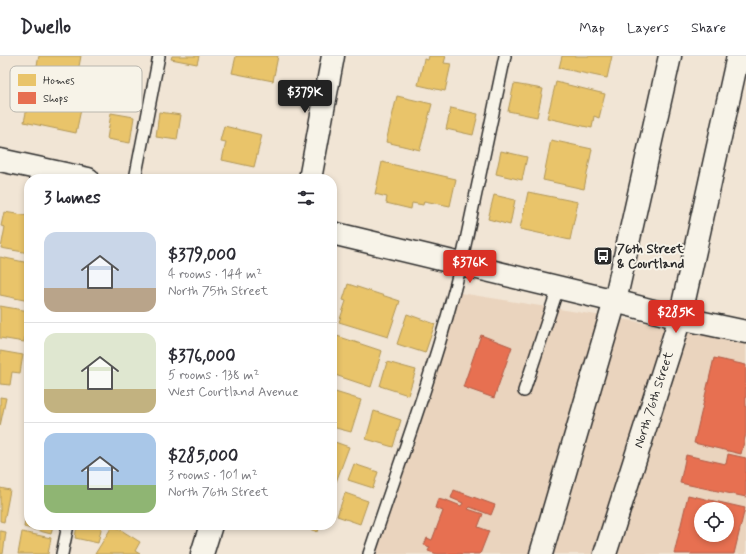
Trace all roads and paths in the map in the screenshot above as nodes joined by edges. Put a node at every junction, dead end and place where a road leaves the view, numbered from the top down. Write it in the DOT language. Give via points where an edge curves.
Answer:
graph roads {
  1 [pos="159,56"];
  2 [pos="333,56"];
  3 [pos="505,56"];
  4 [pos="670,56"];
  5 [pos="738,56"];
  6 [pos="0,160"];
  7 [pos="65,174"];
  8 [pos="136,174"];
  9 [pos="311,174"];
  10 [pos="337,234"];
  11 [pos="461,264"];
  12 [pos="558,288"];
  13 [pos="615,301"];
  14 [pos="680,318"];
  15 [pos="746,332"];
  16 [pos="524,391"];
  17 [pos="67,530"];
  18 [pos="209,530"];
  19 [pos="62,554"];
  20 [pos="202,554"];
  21 [pos="369,554"];
  22 [pos="541,554"];
  23 [pos="605,554"];
  1 -- 8 [label="lane"];
  2 -- 9 [label="main road"];
  3 -- 11 [label="lane"];
  4 -- 13 [label="main road"];
  5 -- 14 [label="main road, North 76th Street"];
  6 -- 7 [label="main road"];
  10 -- 11 [label="main road"];
  11 -- 12 [label="main road"];
  11 -- 21 [label="lane" via="426,386"];
  12 -- 13 [label="main road"];
  12 -- 16 [label="lane"];
  13 -- 14 [label="main road"];
  13 -- 22 [label="main road"];
  14 -- 15 [label="main road"];
  14 -- 23 [label="main road, North 76th Street"];
  17 -- 19 [label="lane"];
  18 -- 20 [label="main road"];
}
